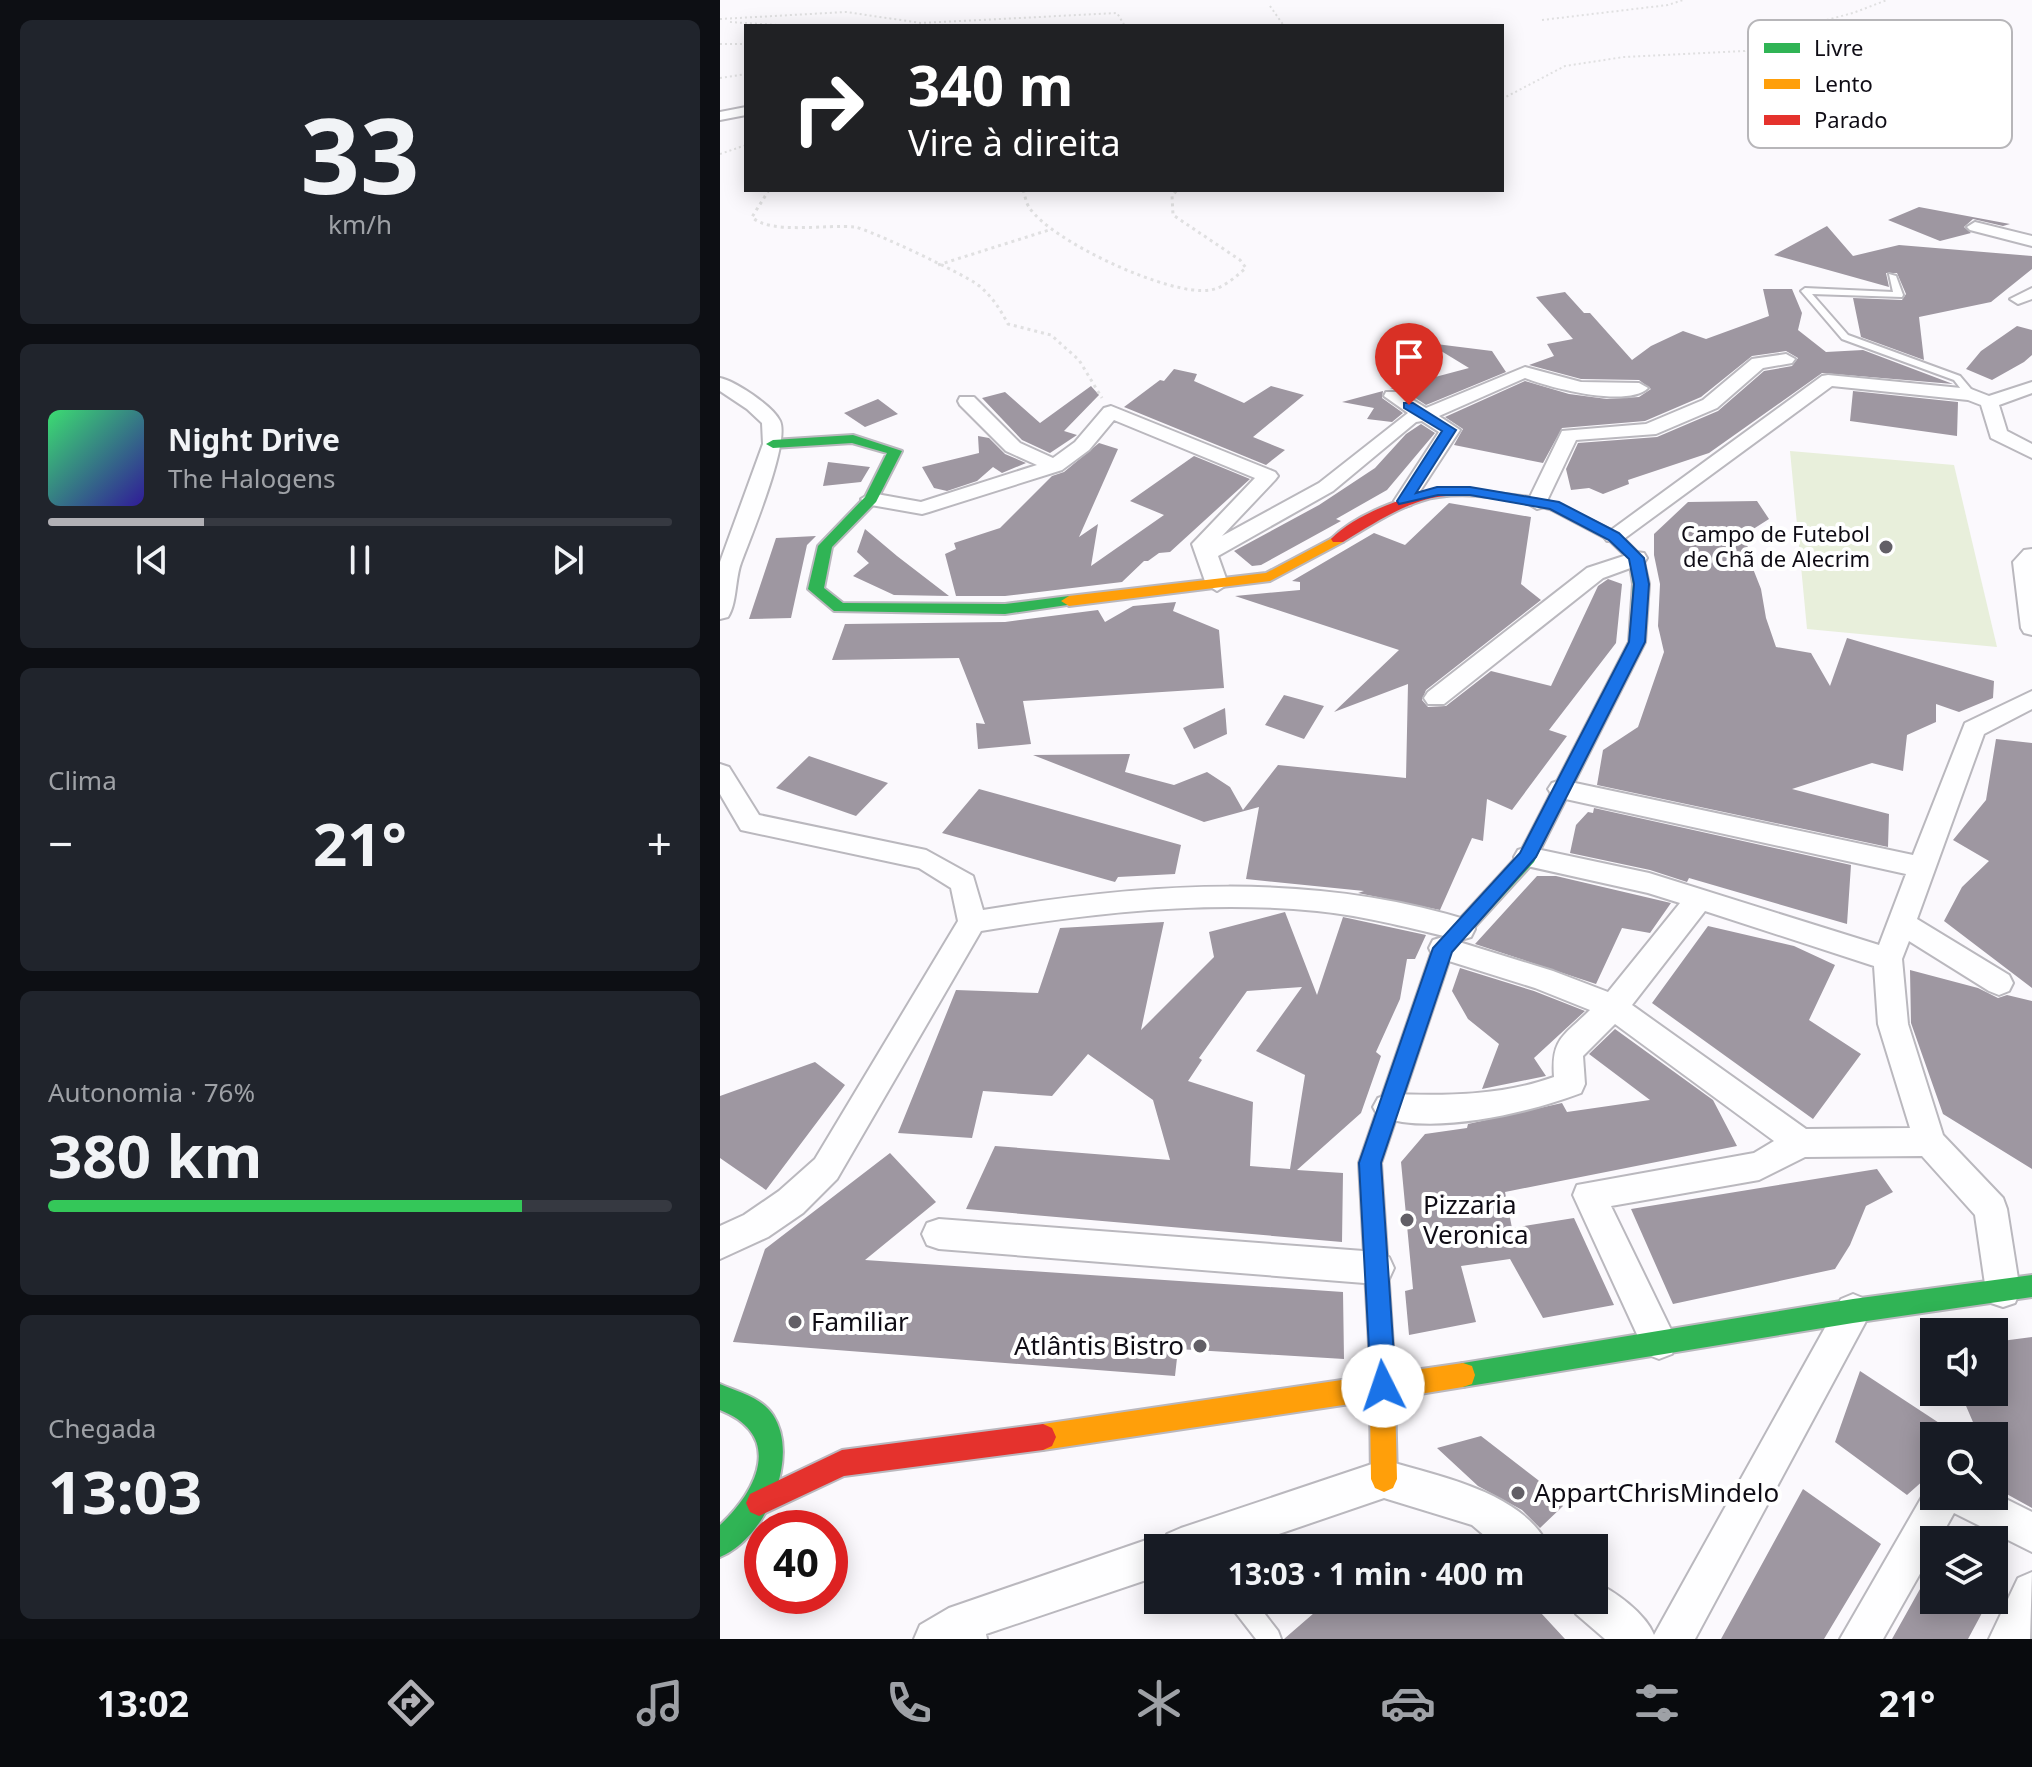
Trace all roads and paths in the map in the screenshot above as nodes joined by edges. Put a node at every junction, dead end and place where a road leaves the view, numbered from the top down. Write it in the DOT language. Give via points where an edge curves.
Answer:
graph roads {
  1 [pos="1683,0"];
  2 [pos="1887,0"];
  3 [pos="1270,6"];
  4 [pos="720,20"];
  5 [pos="1542,20"];
  6 [pos="1826,20"];
  7 [pos="769,24"];
  8 [pos="1124,24"];
  9 [pos="1283,24"];
  10 [pos="720,44"];
  11 [pos="744,44"];
  12 [pos="1748,49"];
  13 [pos="744,74"];
  14 [pos="720,78"];
  15 [pos="1504,98"];
  16 [pos="744,111"];
  17 [pos="720,116"];
  18 [pos="744,146"];
  19 [pos="720,154"];
  20 [pos="768,192"];
  21 [pos="1023,192"];
  22 [pos="1175,192"];
  23 [pos="1975,227"];
  24 [pos="1049,230"];
  25 [pos="2032,241"];
  26 [pos="937,265"];
  27 [pos="1892,276"];
  28 [pos="1786,359"];
  29 [pos="720,383"];
  30 [pos="2032,387"];
  31 [pos="1639,388"];
  32 [pos="1393,396"];
  33 [pos="1980,398"];
  34 [pos="967,401"];
  35 [pos="1111,412"];
  36 [pos="1425,415"];
  37 [pos="773,444"];
  38 [pos="2032,452"];
  39 [pos="1055,466"];
  40 [pos="871,499"];
  41 [pos="1404,501"];
  42 [pos="1537,503"];
  43 [pos="1614,537"];
  44 [pos="1207,553"];
  45 [pos="2032,555"];
  46 [pos="1636,558"];
  47 [pos="1217,584"];
  48 [pos="720,612"];
  49 [pos="2032,628"];
  50 [pos="1436,698"];
  51 [pos="2032,699"];
  52 [pos="720,773"];
  53 [pos="1561,789"];
  54 [pos="720,819"];
  55 [pos="750,823"];
  56 [pos="1527,857"];
  57 [pos="1922,867"];
  58 [pos="1698,901"];
  59 [pos="972,922"];
  60 [pos="1900,922"];
  61 [pos="1452,938"];
  62 [pos="1888,959"];
  63 [pos="1999,983"];
  64 [pos="1613,1007"];
  65 [pos="1389,1107"];
  66 [pos="1930,1142"];
  67 [pos="1801,1143"];
  68 [pos="939,1234"];
  69 [pos="720,1243"];
  70 [pos="1377,1268"];
  71 [pos="2018,1289"];
  72 [pos="1853,1311"];
  73 [pos="1659,1342"];
  74 [pos="1383,1386"];
  75 [pos="720,1397"];
  76 [pos="814,1453"];
  77 [pos="842,1463"];
  78 [pos="1384,1479"];
  79 [pos="759,1503"];
  80 [pos="1935,1510"];
  81 [pos="1987,1510"];
  82 [pos="2032,1533"];
  83 [pos="1227,1534"];
  84 [pos="1512,1534"];
  85 [pos="720,1544"];
  86 [pos="1144,1561"];
  87 [pos="2032,1592"];
  88 [pos="1251,1614"];
  89 [pos="1607,1614"];
  90 [pos="955,1633"];
  91 [pos="1270,1639"];
  92 [pos="1636,1639"];
  93 [pos="1673,1639"];
  94 [pos="1860,1639"];
  95 [pos="2009,1639"];
  1 -- 5 [label="path"];
  2 -- 6 [label="path"];
  3 -- 9 [label="path"];
  4 -- 7 [label="path"];
  4 -- 8 [label="path" via="846,12 921,23 1117,13"];
  10 -- 11 [label="path"];
  12 -- 15 [label="path" via="1565,66"];
  13 -- 14 [label="path"];
  16 -- 17 [label="street"];
  18 -- 19 [label="path"];
  20 -- 26 [label="path" via="752,217 758,223 860,228"];
  21 -- 24 [label="path" via="1026,203"];
  22 -- 24 [label="path" via="1173,215 1246,268 1224,285 1207,291 1157,283"];
  23 -- 25 [label="street"];
  24 -- 26 [label="path"];
  26 -- 35 [label="path" via="976,283 1008,324 1051,335 1079,360"];
  27 -- 33 [label="lane" via="1899,295 1805,291 1845,337 1957,378"];
  28 -- 42 [label="street" via="1758,363 1710,404 1649,430 1569,435"];
  29 -- 37 [label="street" via="771,422"];
  30 -- 33 [label="street"];
  31 -- 36 [label="street" via="1579,390 1525,372"];
  32 -- 36 [label="street"];
  33 -- 38 [label="street" via="1998,434"];
  33 -- 43 [label="street" via="1828,380"];
  34 -- 39 [label="street" via="1013,447"];
  35 -- 39 [label="street" via="1082,446"];
  35 -- 44 [label="street" via="1268,476 1203,544"];
  36 -- 41 [label="street" via="1450,430"];
  36 -- 44 [label="street" via="1410,418 1326,487"];
  37 -- 40 [label="street" via="853,439 895,451"];
  37 -- 48 [label="street" via="724,581"];
  39 -- 40 [label="street" via="922,508"];
  40 -- 47 [label="street" via="825,546 816,589 839,608 1005,609"];
  41 -- 42 [label="street" via="1437,491 1470,491"];
  41 -- 47 [label="street" via="1270,577"];
  42 -- 43 [label="street" via="1554,505"];
  43 -- 46 [label="street"];
  44 -- 47 [label="street"];
  45 -- 49 [label="street" via="2024,562"];
  46 -- 50 [label="street" via="1595,573"];
  46 -- 53 [label="street" via="1641,584 1637,642"];
  51 -- 57 [label="street" via="1974,729"];
  52 -- 55 [label="street"];
  53 -- 56 [label="street"];
  53 -- 57 [label="street"];
  54 -- 55 [label="street"];
  55 -- 59 [label="street" via="926,860 963,883"];
  56 -- 58 [label="street" via="1649,883"];
  56 -- 61 [label="street"];
  57 -- 60 [label="street"];
  58 -- 62 [label="street"];
  58 -- 64 [label="street"];
  59 -- 61 [label="street" via="1057,907 1258,897 1365,907"];
  59 -- 69 [label="street" via="826,1169 791,1202"];
  60 -- 62 [label="street"];
  60 -- 63 [label="street"];
  61 -- 64 [label="street"];
  61 -- 65 [label="street"];
  62 -- 66 [label="street" via="1893,1024"];
  64 -- 65 [label="street" via="1567,1052 1570,1084 1533,1099 1456,1110"];
  64 -- 67 [label="street"];
  65 -- 70 [label="street" via="1370,1163"];
  66 -- 67 [label="street"];
  66 -- 71 [label="street" via="1991,1209"];
  67 -- 73 [label="street" via="1759,1166 1589,1195"];
  68 -- 70 [label="street"];
  70 -- 74 [label="street"];
  71 -- 72 [label="street"];
  72 -- 73 [label="street"];
  72 -- 93 [label="street"];
  73 -- 74 [label="street"];
  74 -- 77 [label="street"];
  74 -- 78 [label="street"];
  75 -- 79 [label="street" via="750,1407 778,1441"];
  76 -- 77 [label="street"];
  77 -- 79 [label="street"];
  78 -- 83 [label="street"];
  78 -- 84 [label="street" via="1483,1509"];
  79 -- 85 [label="street"];
  80 -- 94 [label="street"];
  81 -- 82 [label="street"];
  86 -- 90 [label="street"];
  87 -- 95 [label="street"];
  88 -- 91 [label="lane"];
  89 -- 92 [label="street"];
}
